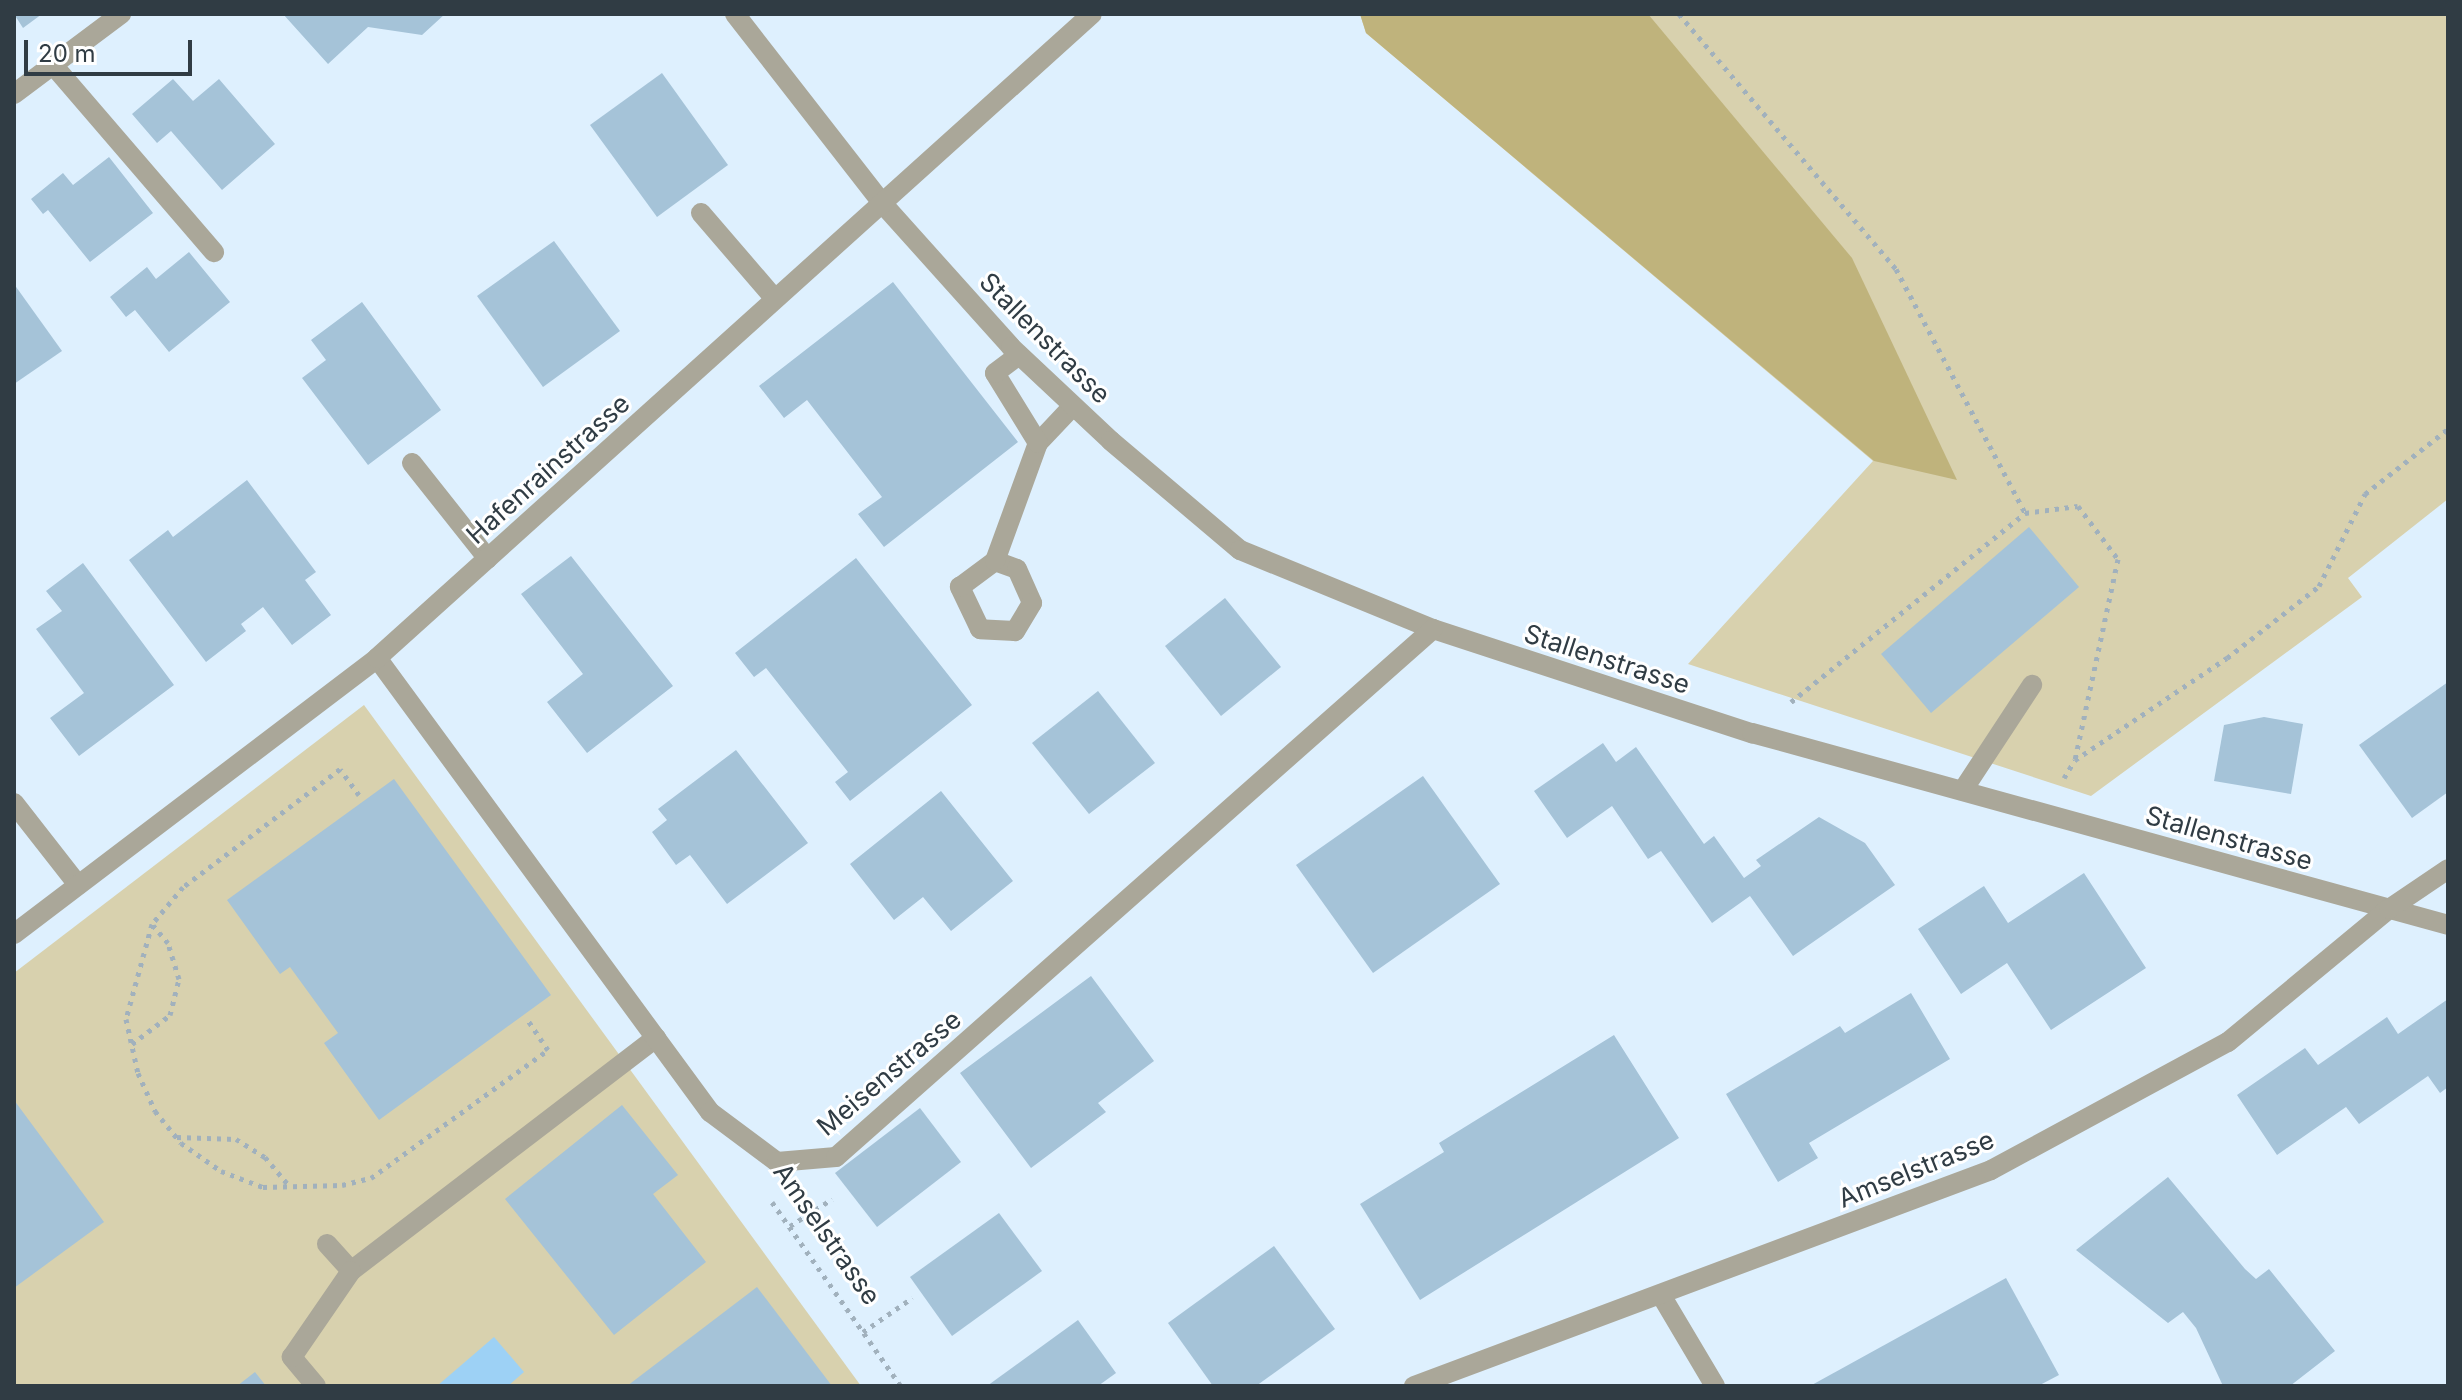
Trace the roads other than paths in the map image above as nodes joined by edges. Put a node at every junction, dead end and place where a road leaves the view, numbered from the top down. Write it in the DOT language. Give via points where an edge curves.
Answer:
graph roads {
  1 [pos="121,14"];
  2 [pos="735,14"];
  3 [pos="1092,14"];
  4 [pos="53,65"];
  5 [pos="14,94"];
  6 [pos="882,203"];
  7 [pos="701,213"];
  8 [pos="214,252"];
  9 [pos="775,299"];
  10 [pos="1019,355"];
  11 [pos="1073,406"];
  12 [pos="1038,443"];
  13 [pos="412,463"];
  14 [pos="488,559"];
  15 [pos="995,561"];
  16 [pos="1433,629"];
  17 [pos="377,658"];
  18 [pos="2032,685"];
  19 [pos="1963,790"];
  20 [pos="14,803"];
  21 [pos="2448,869"];
  22 [pos="78,885"];
  23 [pos="2389,909"];
  24 [pos="2448,925"];
  25 [pos="14,934"];
  26 [pos="656,1038"];
  27 [pos="327,1244"];
  28 [pos="351,1271"];
  29 [pos="1661,1295"];
  30 [pos="316,1386"];
  31 [pos="1414,1386"];
  32 [pos="1715,1386"];
  1 -- 4 [label="street"];
  2 -- 6 [label="street, Stallenstrasse"];
  3 -- 6 [label="street, Hafenrainstrasse"];
  4 -- 5 [label="street"];
  4 -- 8 [label="street"];
  6 -- 9 [label="street, Hafenrainstrasse"];
  6 -- 10 [label="street, Stallenstrasse"];
  7 -- 9 [label="street"];
  9 -- 14 [label="street, Hafenrainstrasse"];
  10 -- 11 [label="street, Stallenstrasse"];
  10 -- 12 [label="street" via="995,373"];
  11 -- 12 [label="street"];
  11 -- 16 [label="street, Stallenstrasse" via="1240,550"];
  12 -- 15 [label="street"];
  13 -- 14 [label="street"];
  14 -- 17 [label="street, Hafenrainstrasse"];
  16 -- 19 [label="street, Stallenstrasse" via="1752,733"];
  16 -- 26 [label="street, Meisenstrasse" via="836,1157 777,1162 710,1112"];
  17 -- 22 [label="street, Hafenrainstrasse"];
  17 -- 26 [label="street, Meisenstrasse"];
  18 -- 19 [label="street"];
  19 -- 23 [label="street, Stallenstrasse"];
  20 -- 22 [label="street"];
  21 -- 23 [label="street, Amselstrasse"];
  22 -- 25 [label="street, Hafenrainstrasse"];
  23 -- 24 [label="street, Stallenstrasse"];
  23 -- 29 [label="street, Amselstrasse" via="2228,1042 1991,1170"];
  26 -- 28 [label="street"];
  27 -- 28 [label="street"];
  28 -- 30 [label="street" via="292,1357"];
  29 -- 31 [label="street, Amselstrasse"];
  29 -- 32 [label="street"];
}
